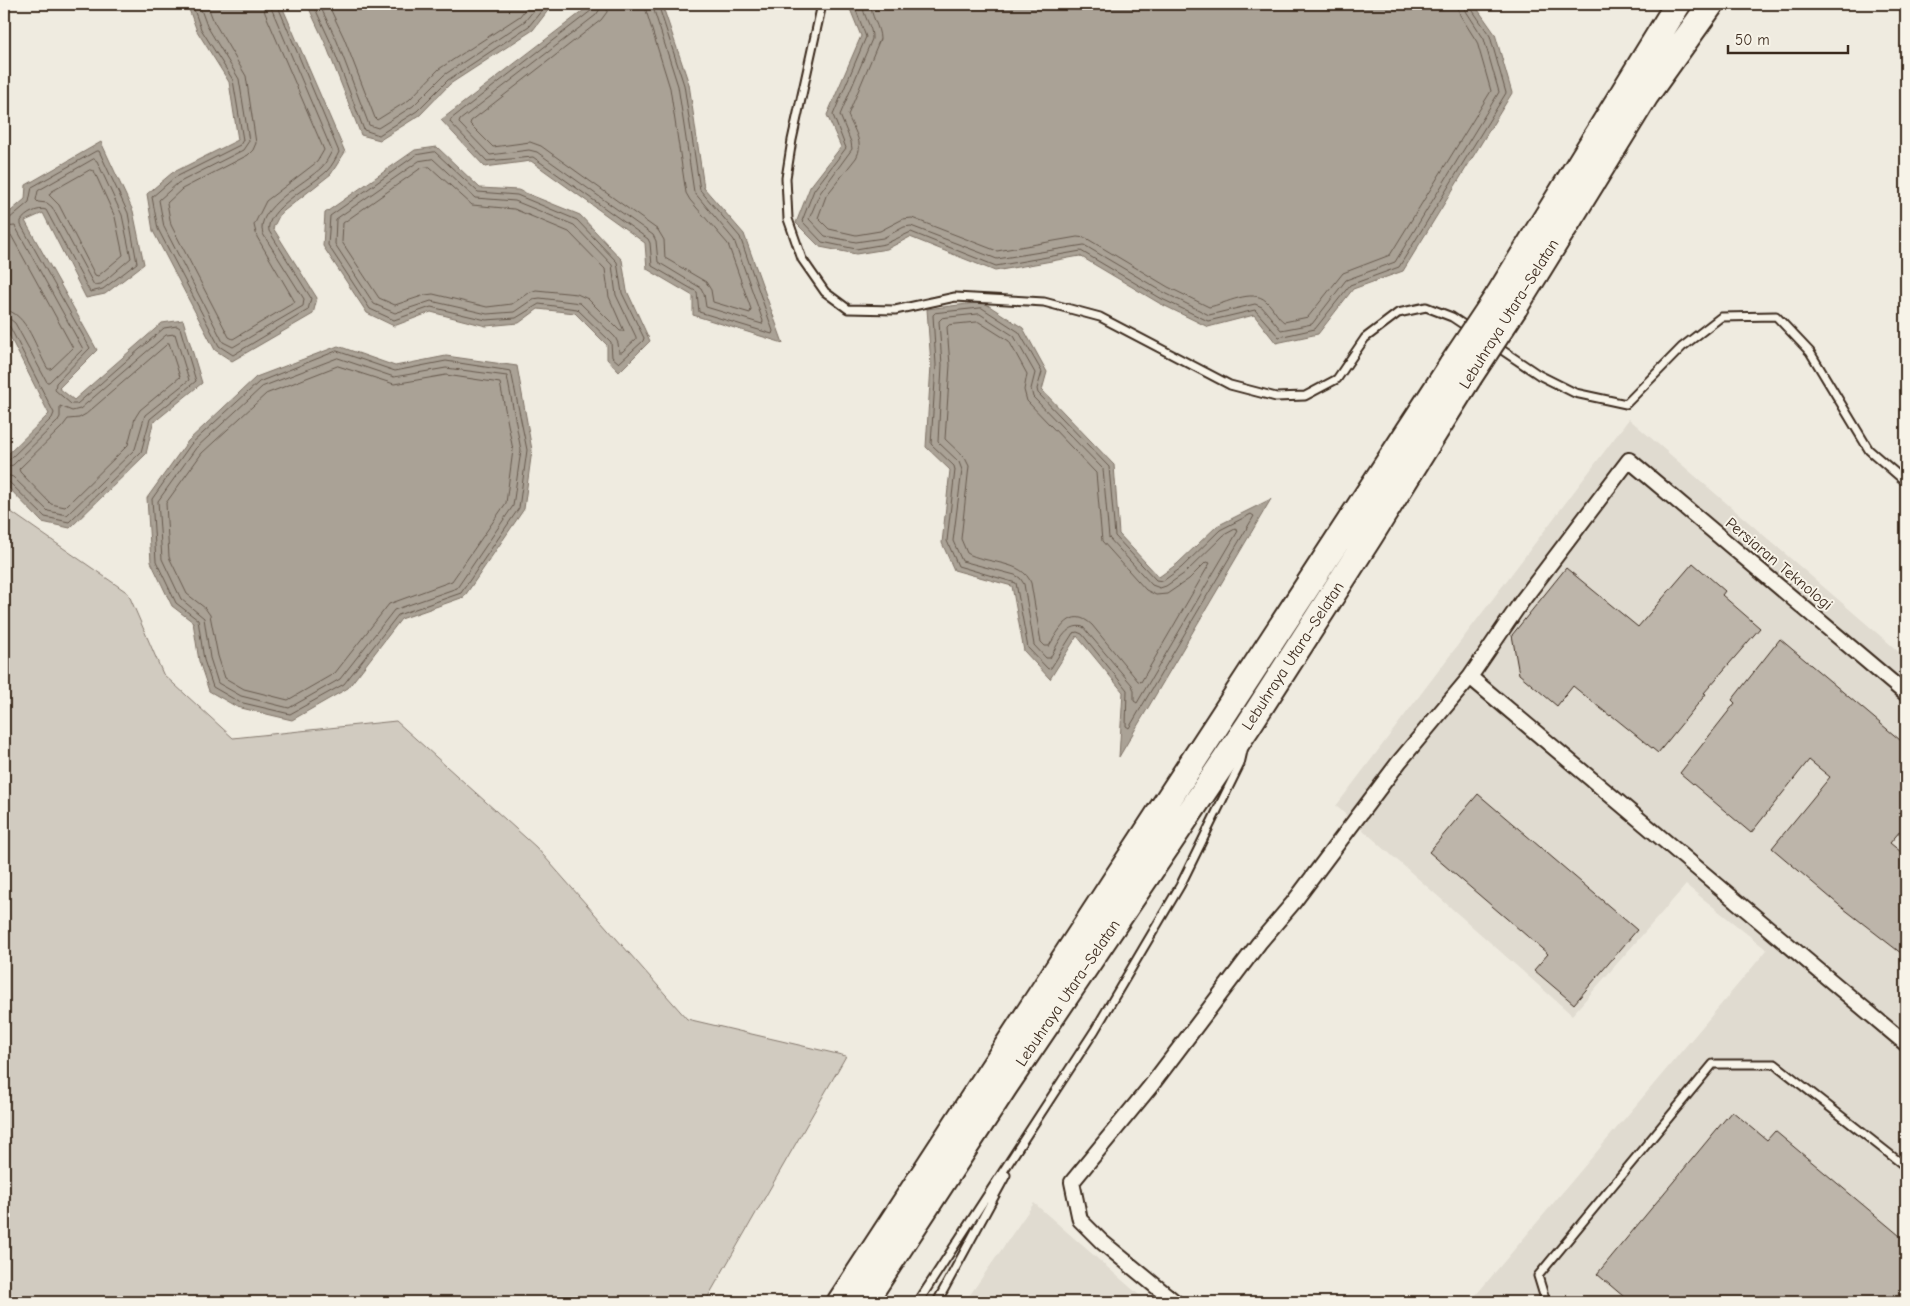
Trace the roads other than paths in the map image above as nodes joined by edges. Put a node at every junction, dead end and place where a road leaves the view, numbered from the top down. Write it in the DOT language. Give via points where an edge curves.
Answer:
graph roads {
  1 [pos="822,4"];
  2 [pos="1678,4"];
  3 [pos="1711,4"];
  4 [pos="1506,301"];
  5 [pos="1461,371"];
  6 [pos="1906,482"];
  7 [pos="1470,677"];
  8 [pos="1906,694"];
  9 [pos="1248,726"];
  10 [pos="1906,1044"];
  11 [pos="1031,1128"];
  12 [pos="1906,1167"];
  13 [pos="840,1302"];
  14 [pos="864,1302"];
  15 [pos="918,1302"];
  16 [pos="937,1302"];
  17 [pos="1175,1302"];
  18 [pos="1546,1302"];
  1 -- 6 [label="lane" via="792,140 786,178 788,219 802,259 825,292 848,309 895,310 955,296 1044,302 1100,317 1230,385 1276,397 1304,396 1337,379 1365,338 1398,313 1426,307 1452,317 1539,375 1575,393 1626,404 1682,347 1720,317 1776,316 1810,352 1869,450"];
  2 -- 4 [label="highway, Lebuhraya Utara–Selatan"];
  3 -- 4 [label="highway, Lebuhraya Utara–Selatan"];
  4 -- 5 [label="highway, Lebuhraya Utara–Selatan, bridge"];
  5 -- 9 [label="highway, Lebuhraya Utara–Selatan" via="1370,536"];
  5 -- 13 [label="highway, Lebuhraya Utara–Selatan"];
  7 -- 8 [label="street, Persiaran Teknologi" via="1522,601 1629,460"];
  7 -- 10 [label="street"];
  7 -- 17 [label="street" via="1399,762 1150,1087 1072,1182 1080,1220"];
  9 -- 11 [label="lane" via="1240,764 1180,886 1095,1030"];
  9 -- 14 [label="highway, Lebuhraya Utara–Selatan" via="1004,1086"];
  11 -- 15 [label="lane"];
  11 -- 16 [label="lane"];
  12 -- 18 [label="lane" via="1775,1064 1713,1064 1538,1276"];
}
